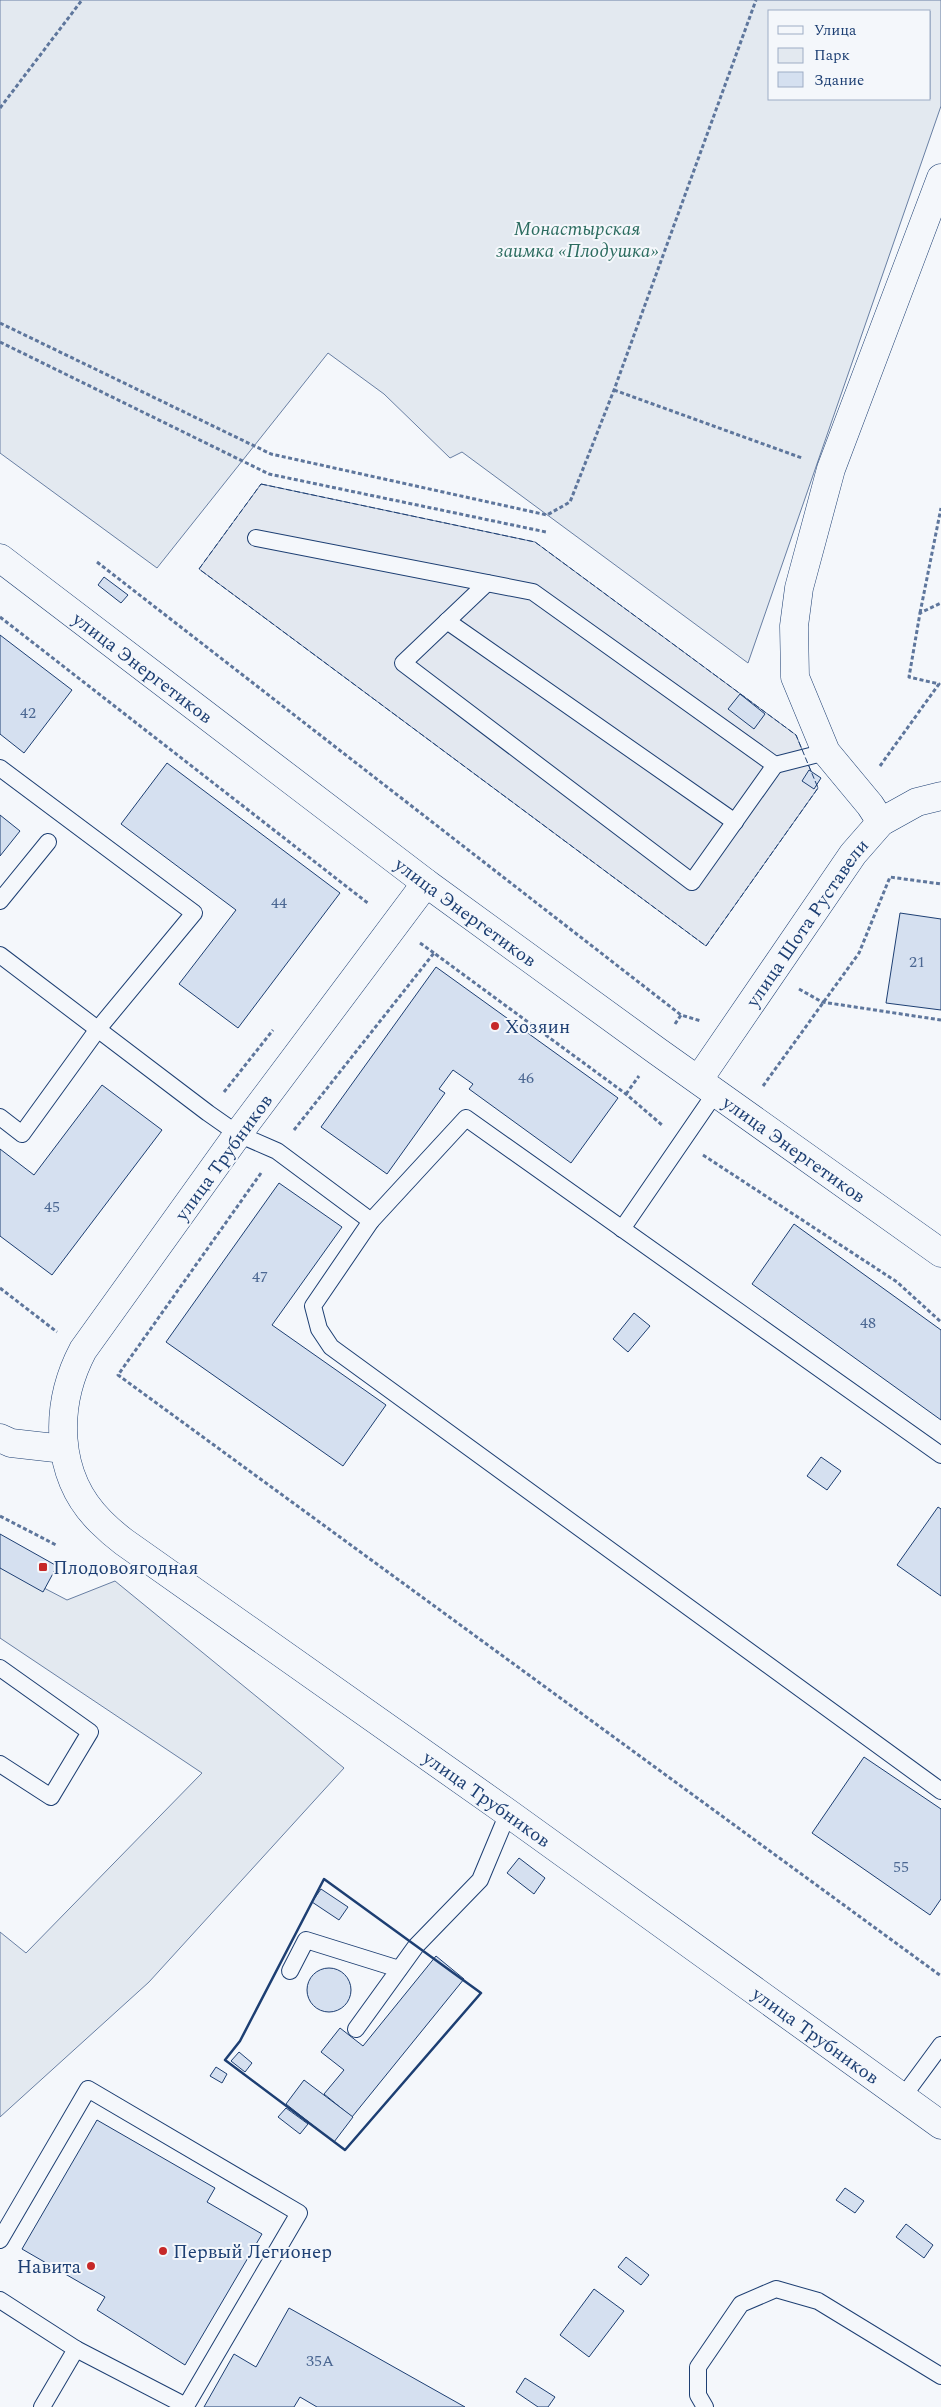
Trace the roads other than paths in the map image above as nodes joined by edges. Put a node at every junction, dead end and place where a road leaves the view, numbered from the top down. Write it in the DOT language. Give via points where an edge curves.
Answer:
graph roads {
  1 [pos="941,178"];
  2 [pos="256,538"];
  3 [pos="0,558"];
  4 [pos="487,583"];
  5 [pos="447,621"];
  6 [pos="826,752"];
  7 [pos="775,765"];
  8 [pos="0,768"];
  9 [pos="941,796"];
  10 [pos="735,822"];
  11 [pos="881,822"];
  12 [pos="48,842"];
  13 [pos="426,883"];
  14 [pos="0,901"];
  15 [pos="0,955"];
  16 [pos="98,1029"];
  17 [pos="707,1086"];
  18 [pos="0,1117"];
  19 [pos="238,1134"];
  20 [pos="371,1221"];
  21 [pos="622,1228"];
  22 [pos="941,1253"];
  23 [pos="4,1445"];
  24 [pos="64,1449"];
  25 [pos="941,1455"];
  26 [pos="0,1668"];
  27 [pos="0,1764"];
  28 [pos="941,1791"];
  29 [pos="508,1813"];
  30 [pos="399,1969"];
  31 [pos="290,1971"];
  32 [pos="356,2029"];
  33 [pos="941,2045"];
  34 [pos="902,2098"];
  35 [pos="941,2125"];
  36 [pos="0,2240"];
  37 [pos="0,2300"];
  38 [pos="76,2349"];
  39 [pos="941,2376"];
  40 [pos="42,2407"];
  41 [pos="705,2407"];
  1 -- 6 [label="street" via="831,469 798,588 794,626 795,676"];
  2 -- 4 [label="lane"];
  3 -- 13 [label="street, улица Энергетиков"];
  4 -- 5 [label="lane"];
  4 -- 7 [label="lane" via="533,592"];
  5 -- 10 [label="lane"];
  5 -- 10 [label="lane" via="403,663 692,882"];
  6 -- 7 [label="lane"];
  6 -- 11 [label="street"];
  7 -- 10 [label="lane"];
  8 -- 16 [label="lane" via="194,913"];
  9 -- 11 [label="street, улица Шота Руставели" via="917,802"];
  11 -- 17 [label="street, улица Шота Руставели" via="848,860 771,973"];
  12 -- 14 [label="lane"];
  13 -- 17 [label="street, улица Энергетиков"];
  13 -- 19 [label="street, улица Трубников"];
  15 -- 16 [label="lane"];
  16 -- 18 [label="lane" via="22,1134"];
  16 -- 19 [label="lane"];
  17 -- 21 [label="lane" via="681,1141"];
  17 -- 22 [label="street, улица Энергетиков"];
  19 -- 20 [label="lane" via="277,1151"];
  19 -- 24 [label="street, улица Трубников" via="83,1350 70,1378 66,1397 62,1422"];
  20 -- 21 [label="lane" via="466,1118"];
  20 -- 28 [label="lane" via="313,1306 319,1329 331,1347"];
  21 -- 25 [label="lane"];
  23 -- 24 [label="street"];
  24 -- 29 [label="street, улица Трубников" via="73,1481 85,1502 100,1522 124,1542"];
  26 -- 27 [label="lane" via="90,1732 51,1797"];
  29 -- 30 [label="lane" via="480,1880 416,1946"];
  29 -- 34 [label="street, улица Трубников"];
  30 -- 31 [label="lane" via="306,1940"];
  30 -- 32 [label="lane"];
  33 -- 34 [label="lane"];
  34 -- 35 [label="street, улица Трубников"];
  36 -- 38 [label="lane" via="88,2089 299,2213 186,2406"];
  37 -- 38 [label="lane"];
  38 -- 40 [label="lane"];
  39 -- 41 [label="lane" via="818,2301 776,2289 741,2304 698,2367 698,2395"];
}
